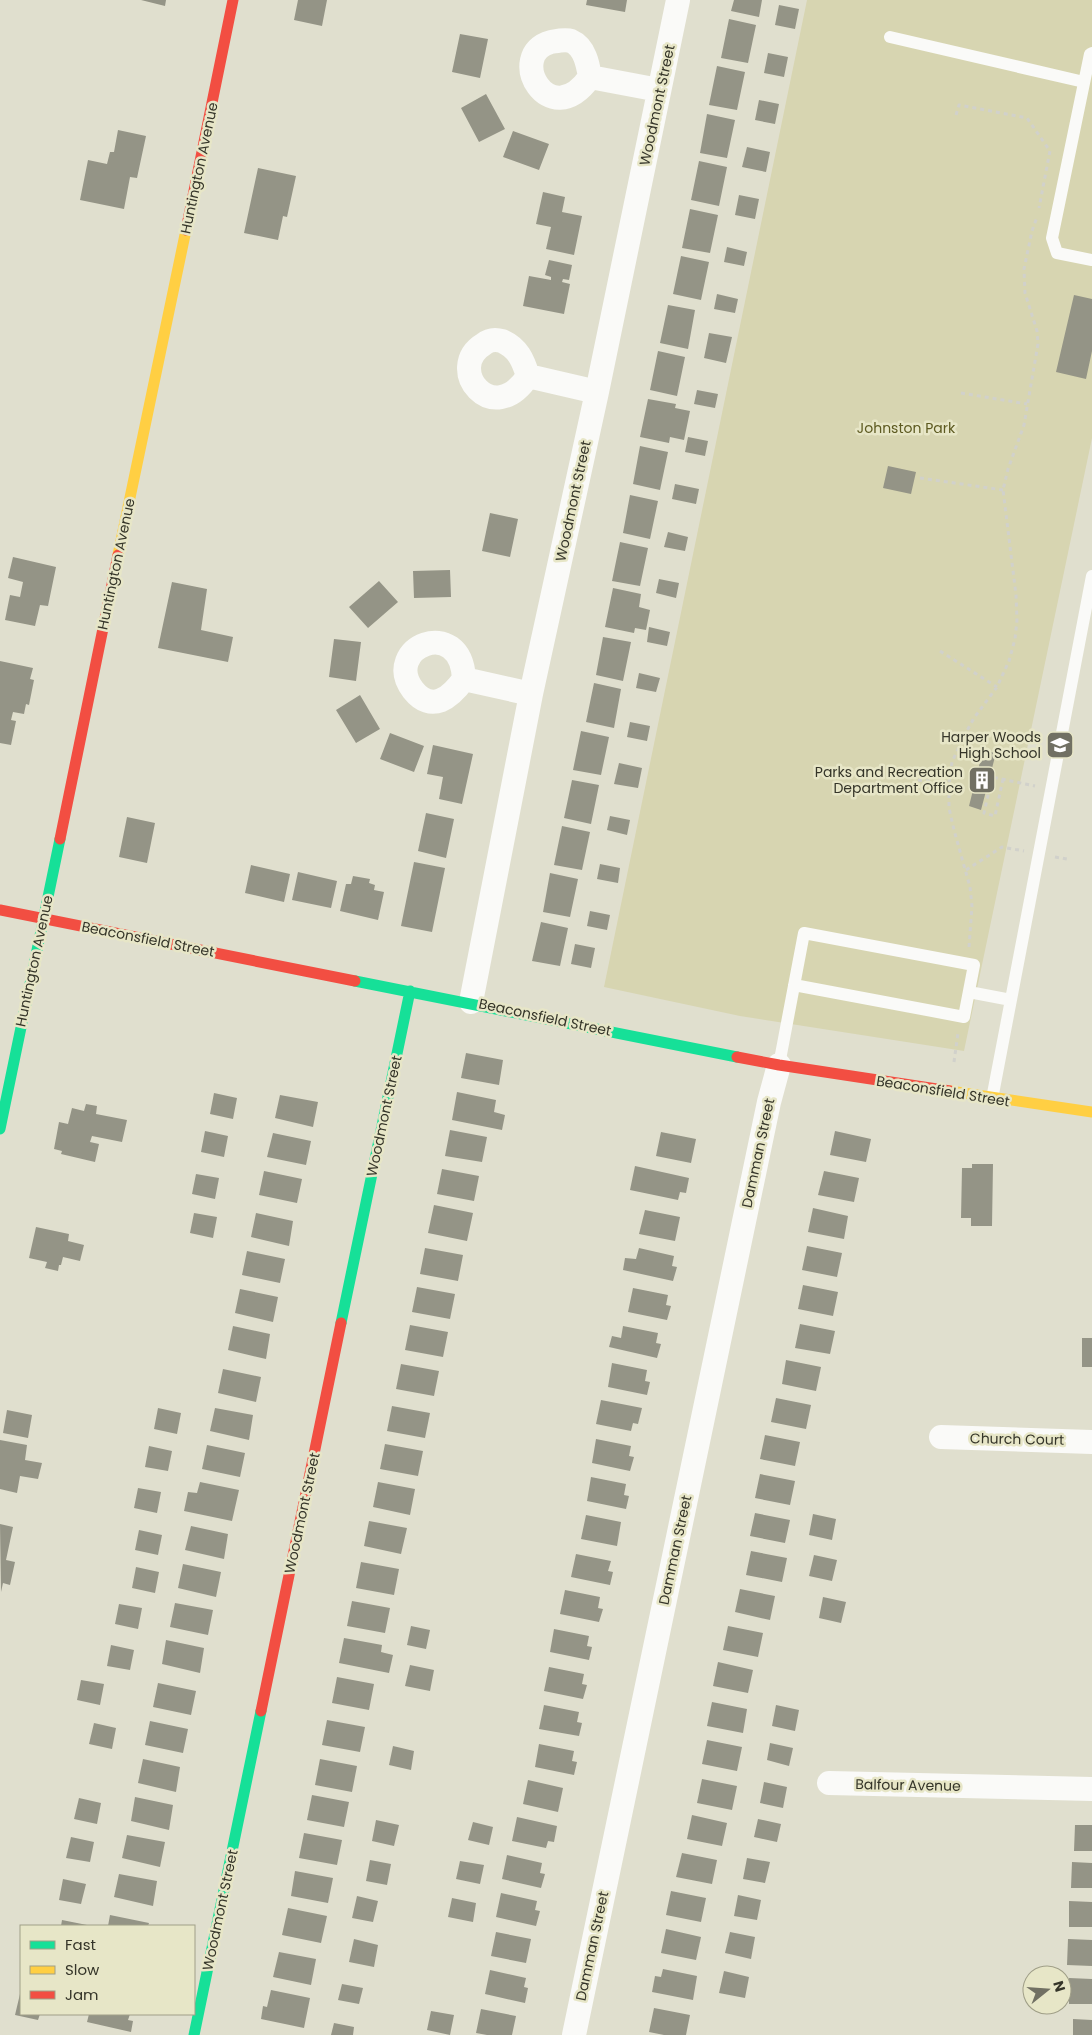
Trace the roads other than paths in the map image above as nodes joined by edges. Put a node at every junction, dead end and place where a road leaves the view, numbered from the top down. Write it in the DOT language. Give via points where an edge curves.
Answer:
graph roads {
  1 [pos="233,0"];
  2 [pos="678,0"];
  3 [pos="890,38"];
  4 [pos="1092,53"];
  5 [pos="590,77"];
  6 [pos="1084,82"];
  7 [pos="660,90"];
  8 [pos="1092,260"];
  9 [pos="528,376"];
  10 [pos="597,392"];
  11 [pos="1092,579"];
  12 [pos="464,678"];
  13 [pos="530,694"];
  14 [pos="0,910"];
  15 [pos="43,918"];
  16 [pos="794,985"];
  17 [pos="410,991"];
  18 [pos="968,992"];
  19 [pos="1011,1000"];
  20 [pos="471,1002"];
  21 [pos="779,1065"];
  22 [pos="992,1099"];
  23 [pos="1092,1112"];
  24 [pos="0,1129"];
  25 [pos="941,1437"];
  26 [pos="1092,1442"];
  27 [pos="829,1783"];
  28 [pos="1092,1789"];
  29 [pos="194,2035"];
  30 [pos="574,2035"];
  1 -- 15 [label="street, Huntington Avenue"];
  2 -- 7 [label="street, Woodmont Street"];
  3 -- 6 [label="lane"];
  4 -- 6 [label="lane"];
  5 -- 7 [label="street"];
  6 -- 8 [label="lane" via="1052,238 1057,253"];
  7 -- 10 [label="street, Woodmont Street"];
  9 -- 10 [label="street"];
  10 -- 13 [label="street, Woodmont Street"];
  11 -- 19 [label="lane"];
  12 -- 13 [label="street"];
  13 -- 20 [label="street, Woodmont Street"];
  14 -- 15 [label="street, Beaconsfield Street"];
  15 -- 17 [label="street, Beaconsfield Street"];
  15 -- 24 [label="street, Huntington Avenue"];
  16 -- 18 [label="lane" via="960,1017 964,1017"];
  16 -- 18 [label="lane" via="804,933 974,965"];
  16 -- 21 [label="lane"];
  17 -- 20 [label="street, Beaconsfield Street"];
  17 -- 29 [label="street, Woodmont Street"];
  18 -- 19 [label="lane"];
  19 -- 22 [label="lane"];
  20 -- 21 [label="street, Beaconsfield Street"];
  21 -- 22 [label="street, Beaconsfield Street"];
  21 -- 30 [label="street, Damman Street"];
  22 -- 23 [label="street, Beaconsfield Street"];
  25 -- 26 [label="street, Church Court"];
  27 -- 28 [label="street, Balfour Avenue"];
}
